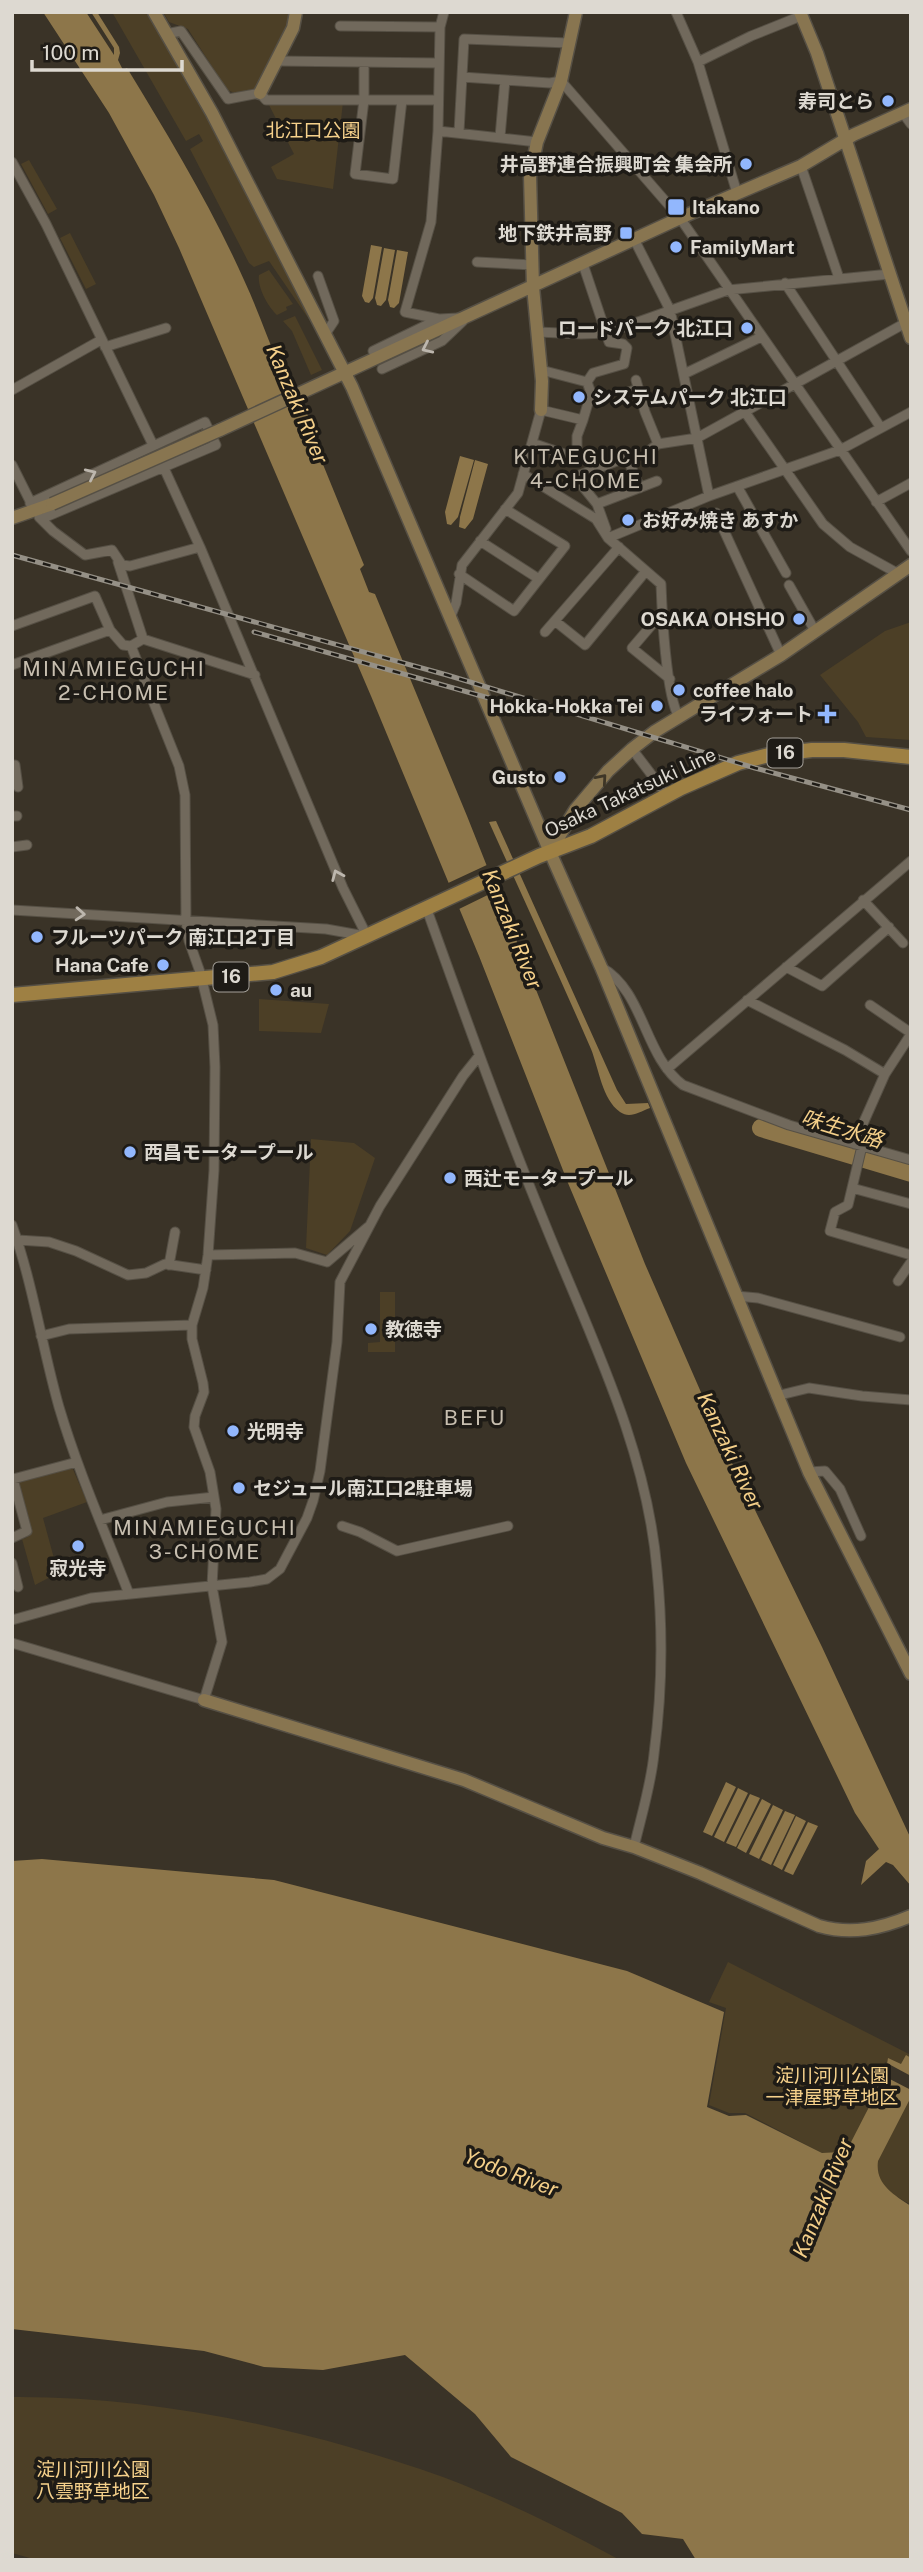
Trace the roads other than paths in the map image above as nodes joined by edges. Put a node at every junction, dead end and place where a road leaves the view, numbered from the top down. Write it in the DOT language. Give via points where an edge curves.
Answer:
graph roads {
  1 [pos="154,12"];
  2 [pos="296,12"];
  3 [pos="444,12"];
  4 [pos="576,12"];
  5 [pos="676,12"];
  6 [pos="800,14"];
  7 [pos="340,26"];
  8 [pos="440,27"];
  9 [pos="166,34"];
  10 [pos="569,43"];
  11 [pos="277,61"];
  12 [pos="698,62"];
  13 [pos="438,63"];
  14 [pos="364,64"];
  15 [pos="462,77"];
  16 [pos="505,80"];
  17 [pos="561,81"];
  18 [pos="260,93"];
  19 [pos="364,100"];
  20 [pos="402,100"];
  21 [pos="437,100"];
  22 [pos="907,111"];
  23 [pos="911,124"];
  24 [pos="438,131"];
  25 [pos="459,132"];
  26 [pos="500,137"];
  27 [pos="845,141"];
  28 [pos="537,142"];
  29 [pos="12,162"];
  30 [pos="801,166"];
  31 [pos="737,193"];
  32 [pos="680,218"];
  33 [pos="634,239"];
  34 [pos="477,262"];
  35 [pos="583,264"];
  36 [pos="533,265"];
  37 [pos="890,274"];
  38 [pos="318,276"];
  39 [pos="839,278"];
  40 [pos="785,283"];
  41 [pos="533,288"];
  42 [pos="729,290"];
  43 [pos="670,310"];
  44 [pos="466,318"];
  45 [pos="439,319"];
  46 [pos="909,321"];
  47 [pos="166,328"];
  48 [pos="538,332"];
  49 [pos="326,333"];
  50 [pos="607,333"];
  51 [pos="761,337"];
  52 [pos="911,338"];
  53 [pos="103,343"];
  54 [pos="373,351"];
  55 [pos="836,362"];
  56 [pos="382,369"];
  57 [pos="541,370"];
  58 [pos="684,374"];
  59 [pos="340,375"];
  60 [pos="587,382"];
  61 [pos="795,386"];
  62 [pos="12,390"];
  63 [pos="628,393"];
  64 [pos="541,410"];
  65 [pos="745,412"];
  66 [pos="911,412"];
  67 [pos="583,420"];
  68 [pos="881,428"];
  69 [pos="697,438"];
  70 [pos="532,443"];
  71 [pos="153,446"];
  72 [pos="839,450"];
  73 [pos="12,465"];
  74 [pos="164,468"];
  75 [pos="784,470"];
  76 [pos="523,474"];
  77 [pos="657,481"];
  78 [pos="911,483"];
  79 [pos="737,486"];
  80 [pos="640,488"];
  81 [pos="709,496"];
  82 [pos="876,502"];
  83 [pos="597,504"];
  84 [pos="505,509"];
  85 [pos="35,511"];
  86 [pos="716,513"];
  87 [pos="12,517"];
  88 [pos="608,538"];
  89 [pos="480,541"];
  90 [pos="200,547"];
  91 [pos="619,547"];
  92 [pos="911,551"];
  93 [pos="118,562"];
  94 [pos="911,565"];
  95 [pos="646,571"];
  96 [pos="786,573"];
  97 [pos="897,573"];
  98 [pos="459,574"];
  99 [pos="539,579"];
  100 [pos="789,586"];
  101 [pos="662,613"];
  102 [pos="450,618"];
  103 [pos="555,621"];
  104 [pos="12,626"];
  105 [pos="110,630"];
  106 [pos="815,631"];
  107 [pos="545,632"];
  108 [pos="144,639"];
  109 [pos="131,646"];
  110 [pos="781,655"];
  111 [pos="12,665"];
  112 [pos="254,676"];
  113 [pos="670,679"];
  114 [pos="679,717"];
  115 [pos="632,749"];
  116 [pos="911,757"];
  117 [pos="15,765"];
  118 [pos="14,777"];
  119 [pos="18,788"];
  120 [pos="667,795"];
  121 [pos="27,845"];
  122 [pos="12,847"];
  123 [pos="544,854"];
  124 [pos="911,861"];
  125 [pos="863,901"];
  126 [pos="431,906"];
  127 [pos="12,910"];
  128 [pos="186,920"];
  129 [pos="889,927"];
  130 [pos="367,936"];
  131 [pos="903,943"];
  132 [pos="601,967"];
  133 [pos="786,967"];
  134 [pos="202,979"];
  135 [pos="12,995"];
  136 [pos="747,1000"];
  137 [pos="870,1006"];
  138 [pos="909,1041"];
  139 [pos="479,1056"];
  140 [pos="667,1069"];
  141 [pos="885,1074"];
  142 [pos="858,1145"];
  143 [pos="911,1160"];
  144 [pos="852,1188"];
  145 [pos="911,1204"];
  146 [pos="372,1223"];
  147 [pos="12,1225"];
  148 [pos="175,1232"];
  149 [pos="18,1240"];
  150 [pos="208,1255"];
  151 [pos="911,1255"];
  152 [pos="911,1262"];
  153 [pos="169,1265"];
  154 [pos="206,1270"];
  155 [pos="898,1281"];
  156 [pos="736,1296"];
  157 [pos="192,1325"];
  158 [pos="41,1336"];
  159 [pos="900,1337"];
  160 [pos="776,1396"];
  161 [pos="911,1400"];
  162 [pos="77,1462"];
  163 [pos="809,1472"];
  164 [pos="14,1491"];
  165 [pos="214,1497"];
  166 [pos="100,1520"];
  167 [pos="342,1526"];
  168 [pos="508,1526"];
  169 [pos="861,1536"];
  170 [pos="12,1538"];
  171 [pos="12,1563"];
  172 [pos="16,1581"];
  173 [pos="212,1586"];
  174 [pos="130,1594"];
  175 [pos="12,1620"];
  176 [pos="12,1643"];
  177 [pos="909,1667"];
  178 [pos="204,1700"];
  179 [pos="634,1847"];
  180 [pos="909,1917"];
  1 -- 9 [label="street"];
  2 -- 11 [label="street"];
  3 -- 8 [label="street"];
  4 -- 10 [label="street"];
  5 -- 12 [label="street"];
  6 -- 12 [label="street"];
  6 -- 27 [label="street"];
  7 -- 8 [label="street"];
  8 -- 13 [label="street"];
  9 -- 18 [label="street" via="181,31 228,99"];
  9 -- 49 [label="street"];
  10 -- 15 [label="street" via="464,39"];
  10 -- 17 [label="street"];
  11 -- 14 [label="street"];
  11 -- 18 [label="street"];
  12 -- 31 [label="street"];
  13 -- 14 [label="street"];
  13 -- 21 [label="street"];
  14 -- 19 [label="street"];
  15 -- 16 [label="street"];
  15 -- 25 [label="street"];
  16 -- 17 [label="street"];
  16 -- 26 [label="street"];
  17 -- 28 [label="street"];
  17 -- 32 [label="street"];
  18 -- 19 [label="street" via="266,100"];
  19 -- 20 [label="street"];
  19 -- 20 [label="street" via="355,174 393,179"];
  20 -- 21 [label="street"];
  21 -- 24 [label="street"];
  22 -- 23 [label="street"];
  22 -- 27 [label="street"];
  24 -- 25 [label="street"];
  24 -- 45 [label="street" via="431,222 405,312"];
  25 -- 26 [label="street"];
  26 -- 28 [label="street"];
  27 -- 30 [label="street"];
  27 -- 37 [label="street"];
  28 -- 36 [label="street" via="530,176"];
  29 -- 53 [label="street"];
  30 -- 31 [label="street"];
  30 -- 39 [label="street"];
  31 -- 32 [label="street"];
  32 -- 33 [label="street"];
  32 -- 42 [label="street"];
  33 -- 35 [label="street"];
  33 -- 43 [label="street"];
  34 -- 36 [label="street"];
  35 -- 41 [label="street"];
  35 -- 50 [label="street"];
  36 -- 41 [label="street"];
  37 -- 39 [label="street"];
  37 -- 46 [label="street"];
  38 -- 49 [label="street" via="334,321"];
  39 -- 40 [label="street"];
  40 -- 42 [label="street"];
  40 -- 55 [label="street"];
  41 -- 44 [label="street"];
  41 -- 48 [label="street"];
  42 -- 43 [label="street"];
  42 -- 51 [label="street"];
  43 -- 50 [label="street"];
  43 -- 58 [label="street"];
  44 -- 45 [label="street"];
  44 -- 56 [label="street, one-way" via="442,341"];
  44 -- 59 [label="street"];
  45 -- 54 [label="street"];
  46 -- 52 [label="street"];
  46 -- 55 [label="street"];
  47 -- 53 [label="street"];
  48 -- 50 [label="street"];
  48 -- 57 [label="street"];
  49 -- 59 [label="street"];
  50 -- 60 [label="street" via="609,342 626,348 624,364 593,373"];
  51 -- 58 [label="street"];
  51 -- 61 [label="street"];
  53 -- 62 [label="street"];
  53 -- 71 [label="street"];
  55 -- 61 [label="street"];
  55 -- 68 [label="street"];
  57 -- 60 [label="street"];
  57 -- 64 [label="street"];
  58 -- 69 [label="street"];
  59 -- 85 [label="street, bridge"];
  59 -- 102 [label="street"];
  60 -- 67 [label="street" via="591,393"];
  61 -- 65 [label="street"];
  61 -- 72 [label="street"];
  63 -- 69 [label="street" via="637,385 654,447"];
  64 -- 67 [label="street"];
  64 -- 70 [label="street"];
  65 -- 69 [label="street"];
  65 -- 75 [label="street"];
  66 -- 68 [label="street"];
  67 -- 70 [label="street" via="574,452"];
  68 -- 72 [label="street"];
  69 -- 81 [label="street"];
  70 -- 76 [label="street"];
  71 -- 74 [label="street" via="205,422 216,445"];
  85 -- 71 [label="street, one-way"];
  72 -- 75 [label="street"];
  72 -- 82 [label="street"];
  73 -- 85 [label="street"];
  74 -- 85 [label="street"];
  74 -- 90 [label="street"];
  75 -- 79 [label="street"];
  75 -- 97 [label="street" via="823,524 850,547"];
  76 -- 84 [label="street" via="518,493"];
  76 -- 88 [label="street" via="596,519"];
  77 -- 80 [label="street"];
  78 -- 82 [label="street"];
  79 -- 81 [label="street"];
  79 -- 96 [label="street"];
  80 -- 83 [label="street"];
  80 -- 83 [label="street" via="627,457 575,477"];
  81 -- 88 [label="street"];
  82 -- 92 [label="street"];
  83 -- 88 [label="street"];
  84 -- 89 [label="street"];
  84 -- 99 [label="street" via="565,547"];
  85 -- 87 [label="street"];
  85 -- 93 [label="street" via="85,555 112,550"];
  86 -- 110 [label="street"];
  88 -- 91 [label="street"];
  89 -- 98 [label="street"];
  89 -- 99 [label="street"];
  90 -- 93 [label="street" via="130,566"];
  90 -- 112 [label="street"];
  91 -- 95 [label="street"];
  91 -- 103 [label="street"];
  93 -- 108 [label="street"];
  94 -- 97 [label="street"];
  95 -- 101 [label="street" via="661,584"];
  95 -- 103 [label="street" via="584,645"];
  97 -- 106 [label="street"];
  98 -- 99 [label="street" via="514,611"];
  98 -- 102 [label="street"];
  100 -- 106 [label="street"];
  101 -- 113 [label="street"];
  101 -- 113 [label="street" via="632,648"];
  102 -- 123 [label="street"];
  103 -- 107 [label="street"];
  104 -- 105 [label="street" via="95,596"];
  105 -- 109 [label="street" via="123,645"];
  105 -- 111 [label="street"];
  106 -- 110 [label="street"];
  108 -- 109 [label="street"];
  108 -- 112 [label="street"];
  109 -- 128 [label="street" via="179,766 185,794"];
  110 -- 114 [label="street"];
  130 -- 112 [label="street, one-way"];
  113 -- 114 [label="street"];
  114 -- 115 [label="street"];
  115 -- 120 [label="street"];
  123 -- 115 [label="street, one-way" via="575,810"];
  116 -- 120 [label="main road, Osaka Takatsuki Line / 16" via="834,750 780,754 727,767"];
  117 -- 118 [label="street"];
  118 -- 119 [label="street"];
  120 -- 123 [label="main road, Osaka Takatsuki Line / 16" via="609,827"];
  121 -- 122 [label="street"];
  123 -- 126 [label="main road, Osaka Takatsuki Line / 16"];
  123 -- 132 [label="street"];
  124 -- 125 [label="street"];
  125 -- 129 [label="street"];
  125 -- 133 [label="street"];
  126 -- 130 [label="main road, Osaka Takatsuki Line / 16"];
  126 -- 139 [label="street"];
  127 -- 128 [label="street, one-way"];
  128 -- 130 [label="street"];
  128 -- 134 [label="street"];
  129 -- 131 [label="street"];
  129 -- 133 [label="street" via="822,986"];
  130 -- 134 [label="main road, Osaka Takatsuki Line / 16" via="273,972"];
  132 -- 140 [label="street" via="614,974 627,991"];
  132 -- 156 [label="street"];
  133 -- 136 [label="street"];
  134 -- 135 [label="main road, Osaka Takatsuki Line / 16"];
  134 -- 150 [label="street" via="213,1025 215,1067"];
  136 -- 140 [label="street"];
  136 -- 141 [label="street"];
  137 -- 138 [label="street"];
  138 -- 141 [label="street"];
  139 -- 146 [label="street"];
  139 -- 179 [label="street" via="620,1407 645,1492 657,1567 660,1675 654,1756"];
  140 -- 142 [label="street" via="695,1091"];
  141 -- 142 [label="street"];
  142 -- 143 [label="street"];
  142 -- 144 [label="street"];
  144 -- 145 [label="street"];
  144 -- 151 [label="street" via="848,1205 835,1212 830,1231"];
  146 -- 150 [label="street" via="327,1262 295,1252"];
  146 -- 173 [label="street" via="340,1282 320,1471 307,1518 280,1569 267,1579"];
  147 -- 149 [label="street"];
  148 -- 153 [label="street"];
  149 -- 153 [label="street" via="49,1242 128,1275"];
  149 -- 158 [label="street"];
  150 -- 154 [label="street"];
  152 -- 155 [label="street"];
  153 -- 154 [label="street"];
  154 -- 157 [label="street"];
  156 -- 159 [label="street" via="758,1297"];
  156 -- 160 [label="street"];
  157 -- 158 [label="street" via="69,1329"];
  157 -- 165 [label="street" via="204,1392 194,1427"];
  158 -- 162 [label="street"];
  160 -- 161 [label="street" via="809,1388"];
  160 -- 163 [label="street"];
  162 -- 164 [label="street" via="13,1479"];
  162 -- 166 [label="street"];
  163 -- 169 [label="street" via="825,1471 840,1489"];
  163 -- 177 [label="street"];
  164 -- 170 [label="street" via="27,1531"];
  165 -- 166 [label="street" via="167,1502"];
  165 -- 173 [label="street"];
  166 -- 174 [label="street"];
  167 -- 168 [label="street" via="397,1550"];
  171 -- 172 [label="street"];
  173 -- 174 [label="street"];
  173 -- 178 [label="street" via="222,1642"];
  174 -- 175 [label="street" via="91,1598"];
  176 -- 178 [label="street"];
  178 -- 179 [label="street" via="464,1780 603,1839"];
  179 -- 180 [label="street" via="834,1930 864,1931"];
}
